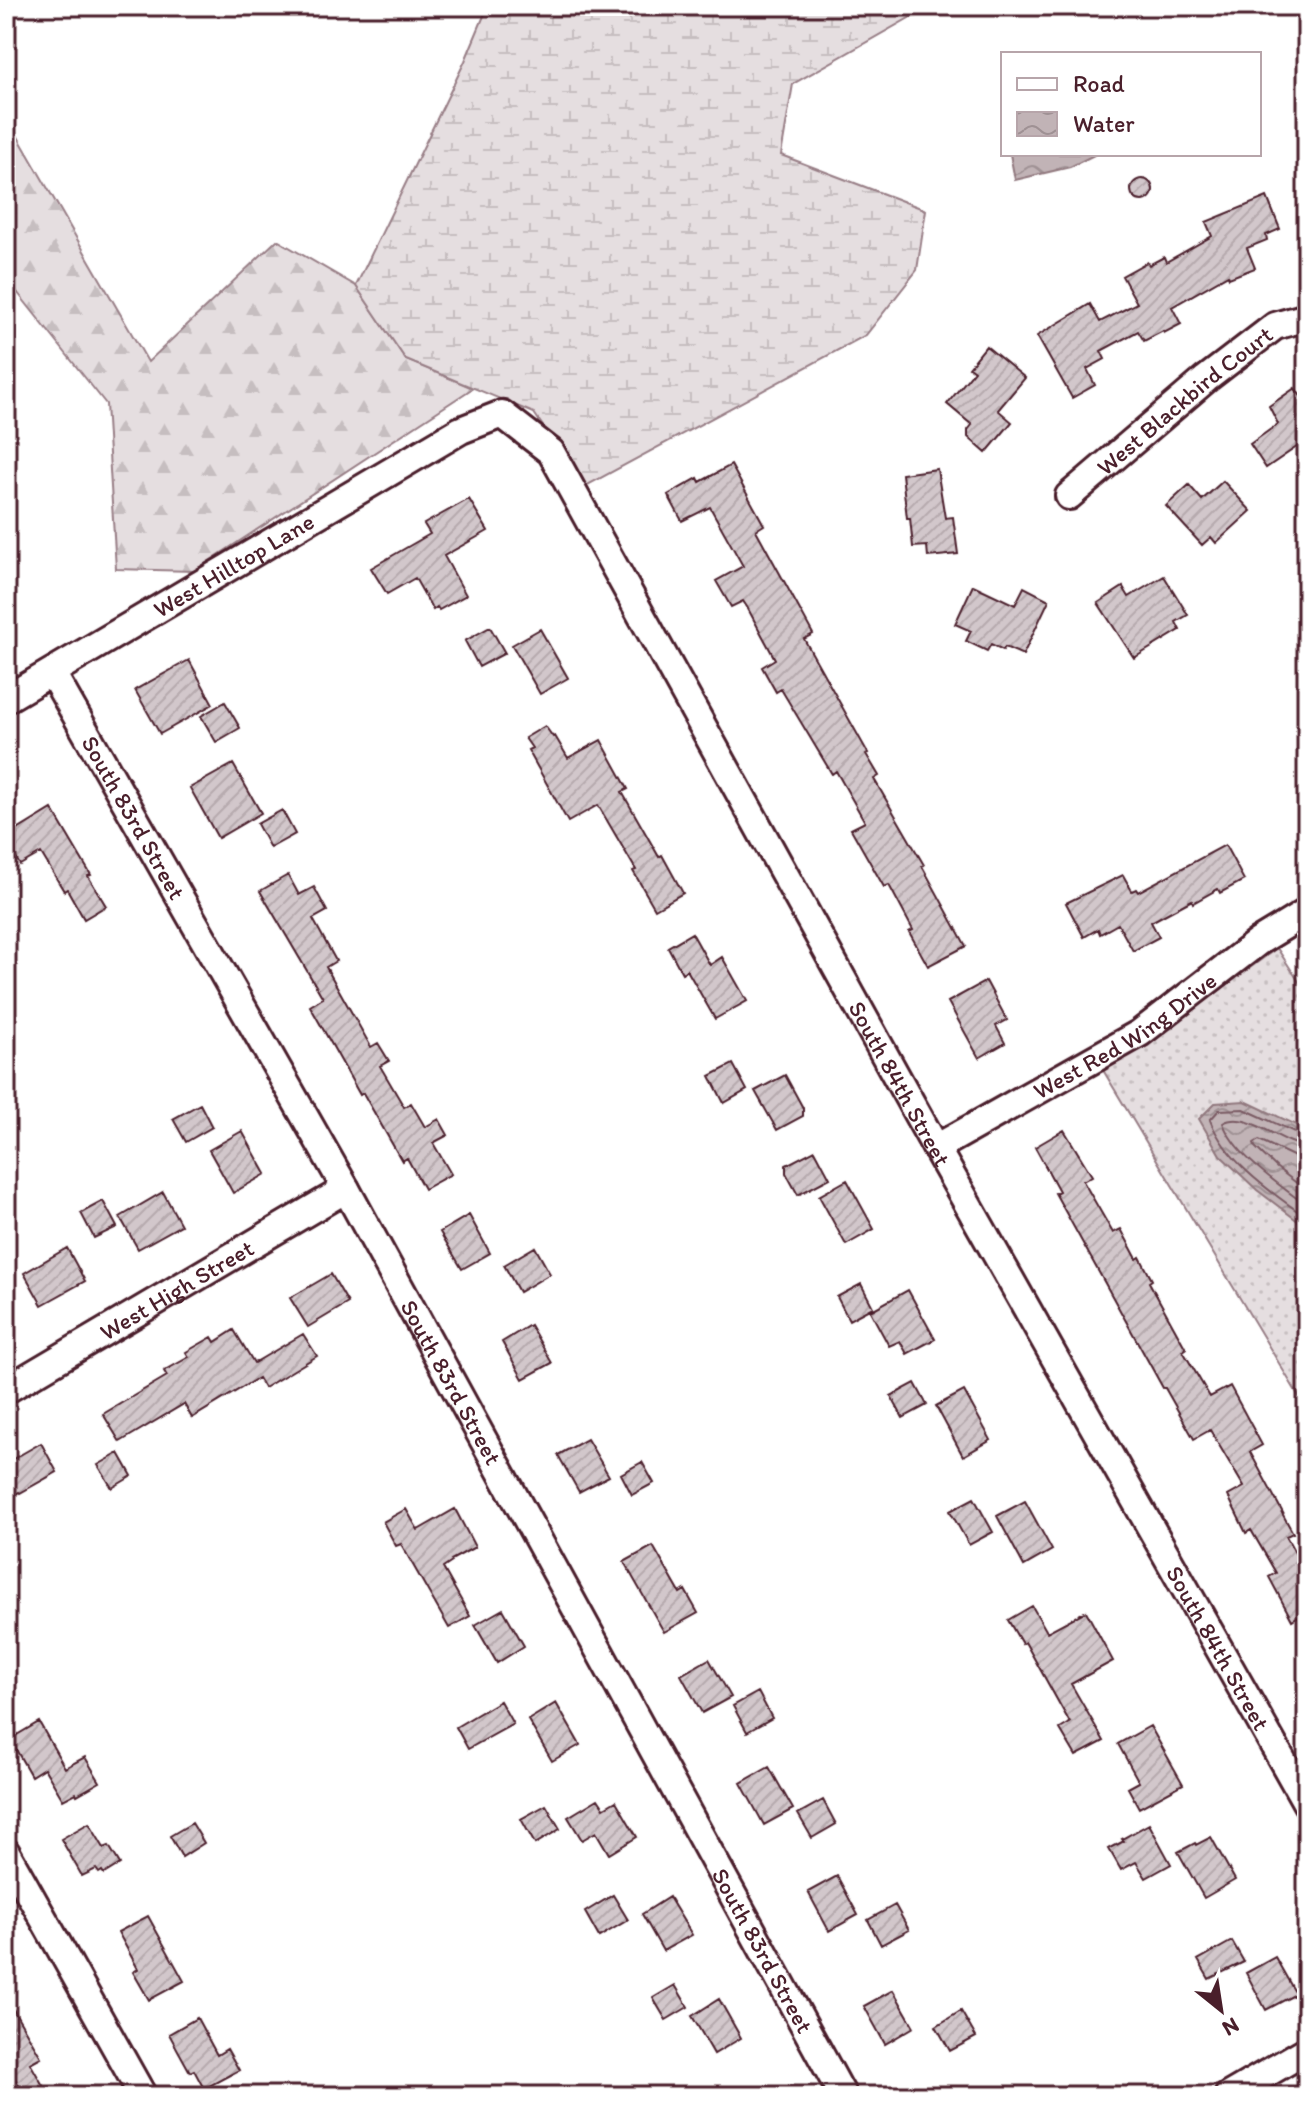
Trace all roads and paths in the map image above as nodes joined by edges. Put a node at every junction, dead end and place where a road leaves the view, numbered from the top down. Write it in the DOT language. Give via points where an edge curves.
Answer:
graph roads {
  1 [pos="1307,317"];
  2 [pos="461,430"];
  3 [pos="1069,496"];
  4 [pos="52,673"];
  5 [pos="6,699"];
  6 [pos="1307,912"];
  7 [pos="936,1148"];
  8 [pos="346,1189"];
  9 [pos="6,1390"];
  10 [pos="1307,1804"];
  11 [pos="6,1852"];
  12 [pos="1307,2050"];
  13 [pos="143,2096"];
  14 [pos="843,2096"];
  15 [pos="1228,2096"];
  1 -- 3 [label="street, West Blackbird Court" via="1275,326 1252,343"];
  2 -- 4 [label="street, West Hilltop Lane"];
  2 -- 7 [label="street, South 84th Street" via="502,414 551,452"];
  4 -- 5 [label="street, West Hilltop Lane"];
  4 -- 8 [label="street, South 83rd Street"];
  6 -- 7 [label="street, West Red Wing Drive" via="1258,942 1140,1033"];
  7 -- 10 [label="street, South 84th Street"];
  8 -- 9 [label="street, West High Street"];
  8 -- 14 [label="street, South 83rd Street"];
  11 -- 13 [label="street"];
  12 -- 15 [label="street"];
}
